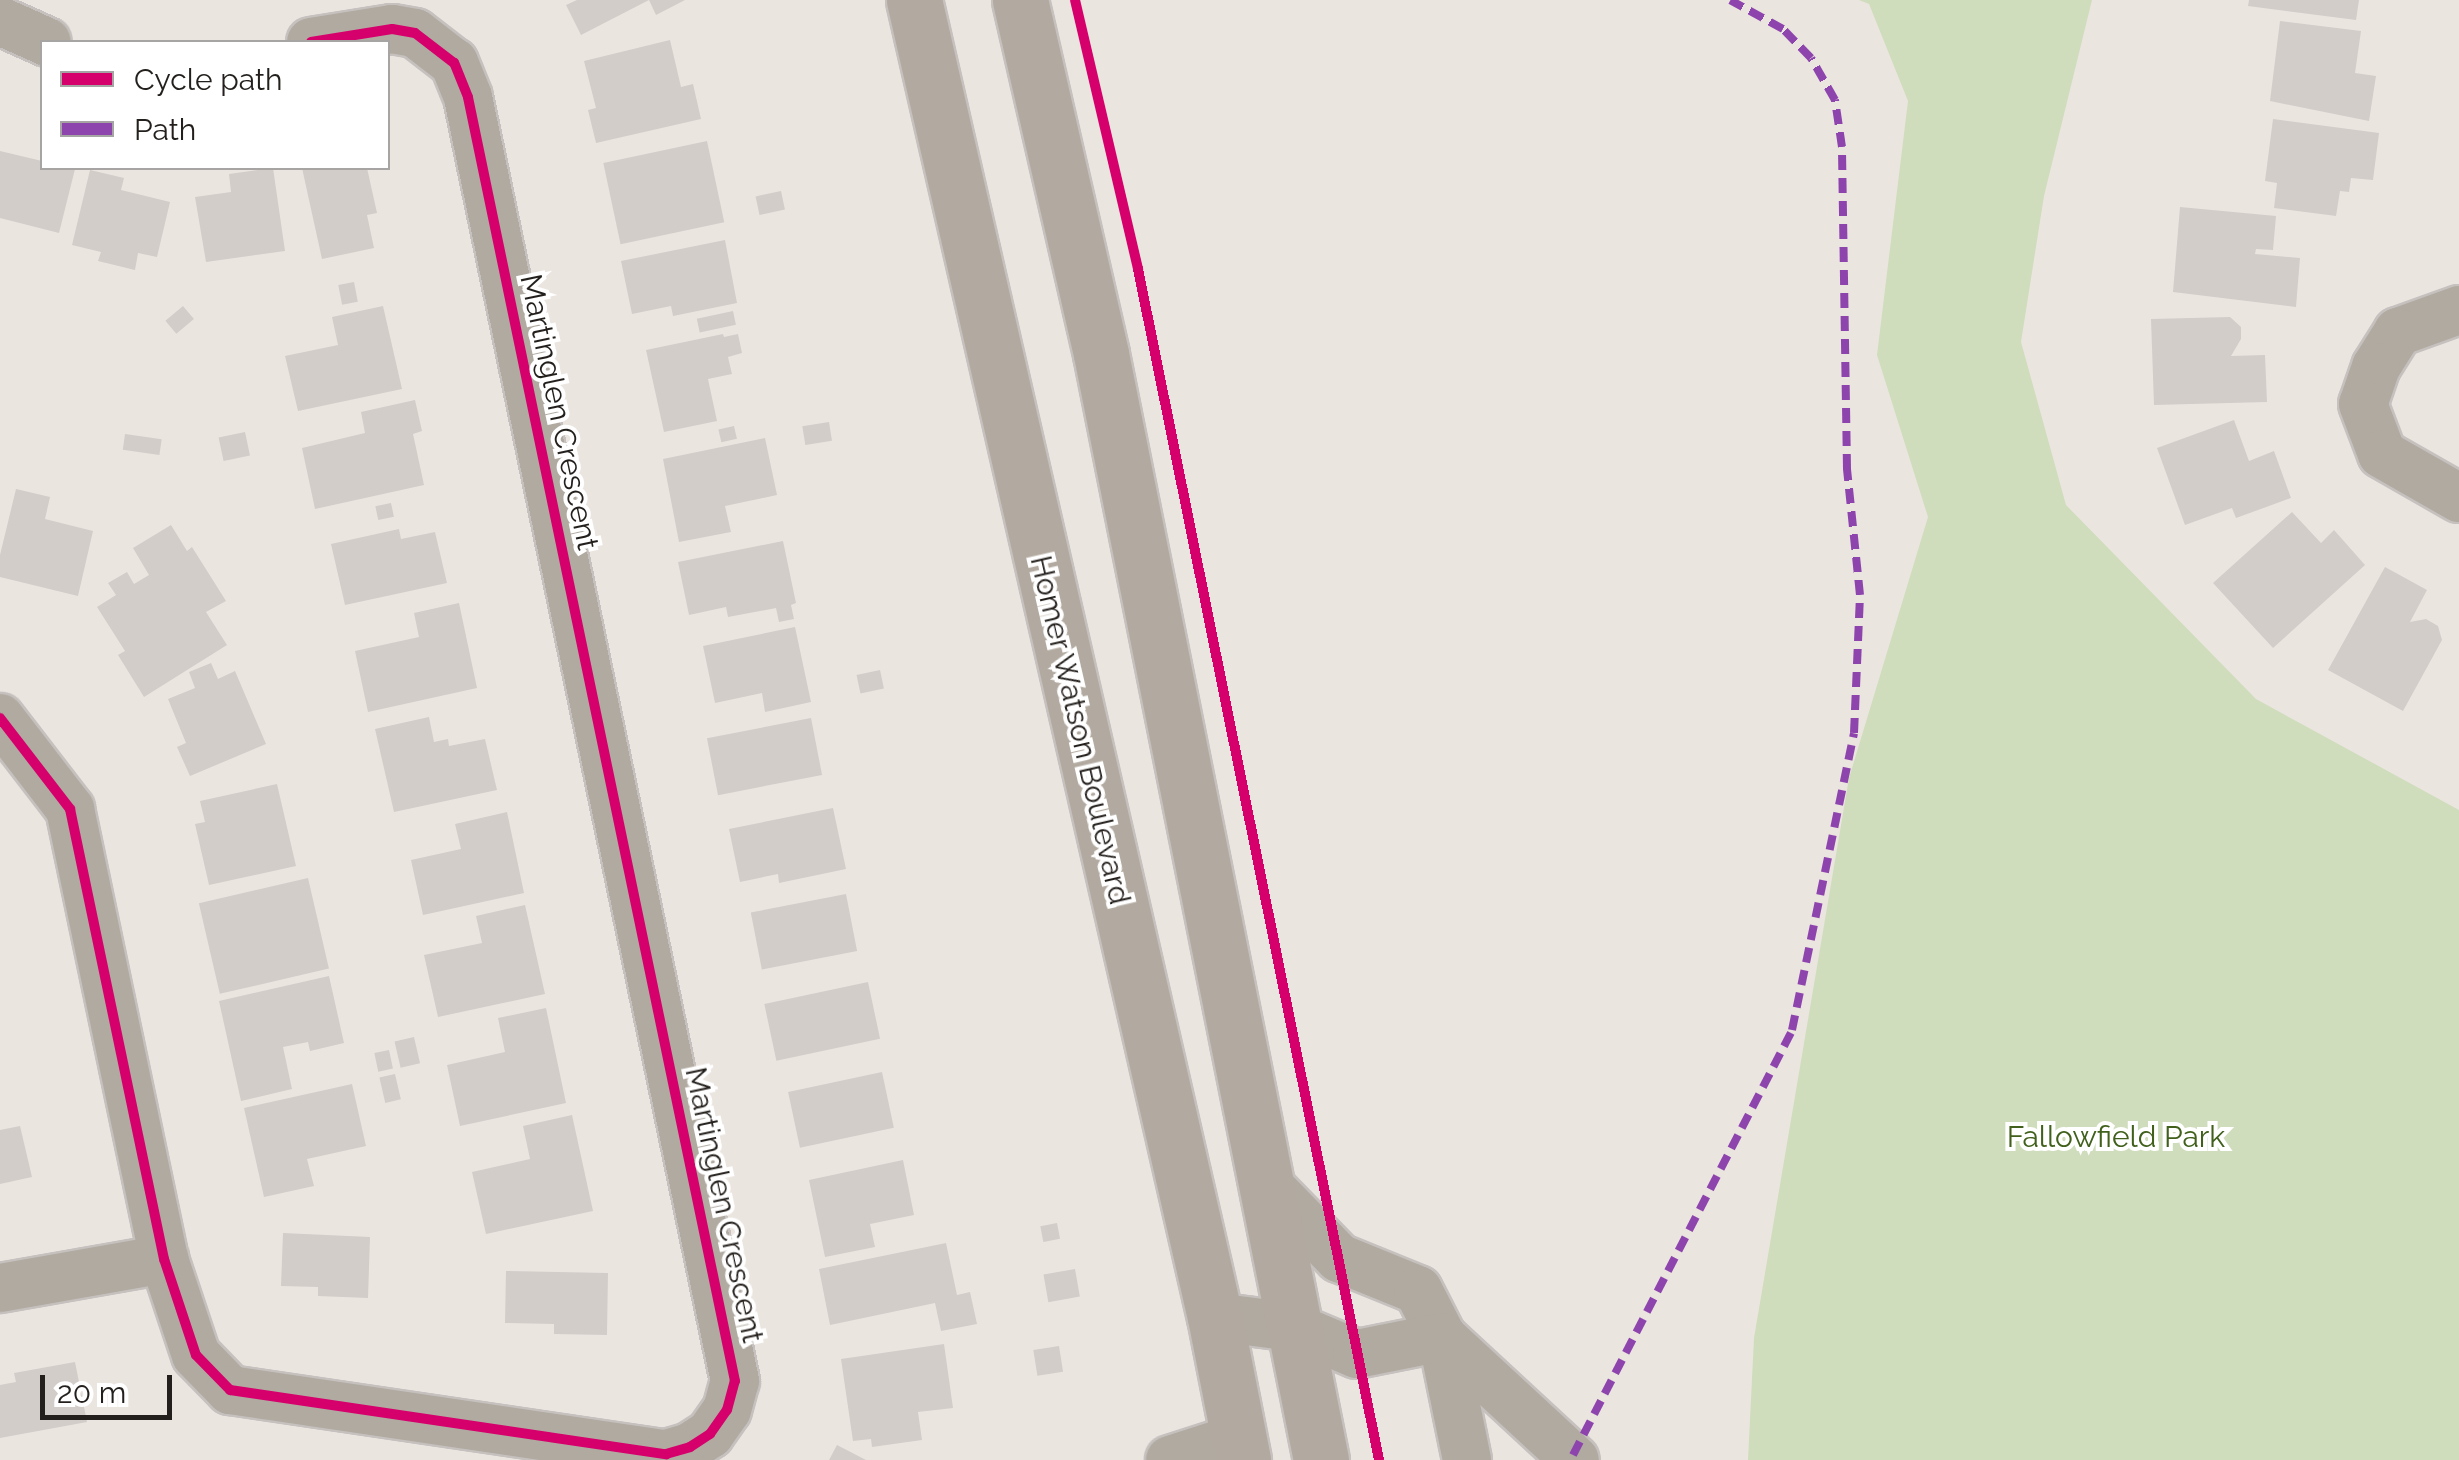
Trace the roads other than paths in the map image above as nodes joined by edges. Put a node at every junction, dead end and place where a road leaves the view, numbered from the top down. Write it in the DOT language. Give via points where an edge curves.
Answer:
graph roads {
  1 [pos="914,0"];
  2 [pos="1020,0"];
  3 [pos="0,22"];
  4 [pos="42,40"];
  5 [pos="323,40"];
  6 [pos="2459,310"];
  7 [pos="2459,498"];
  8 [pos="0,718"];
  9 [pos="1266,1183"];
  10 [pos="164,1259"];
  11 [pos="0,1288"];
  12 [pos="1215,1317"];
  13 [pos="1293,1327"];
  14 [pos="1442,1337"];
  15 [pos="1241,1449"];
  16 [pos="1170,1460"];
  17 [pos="1321,1460"];
  18 [pos="1466,1460"];
  19 [pos="1575,1460"];
  1 -- 12 [label="main road, Homer Watson Boulevard"];
  2 -- 9 [label="main road" via="1101,354"];
  3 -- 4 [label="street"];
  5 -- 10 [label="street, Martinglen Crescent" via="392,29 415,33 454,63 468,97 736,1381 710,1434 666,1454 230,1390 196,1355"];
  6 -- 7 [label="street" via="2398,332 2364,404 2382,454"];
  8 -- 10 [label="street, Martinglen Crescent" via="70,809"];
  9 -- 13 [label="main road"];
  9 -- 14 [label="street" via="1338,1258 1418,1290"];
  10 -- 11 [label="street"];
  12 -- 13 [label="street"];
  12 -- 15 [label="main road, Homer Watson Boulevard"];
  13 -- 14 [label="street" via="1357,1354"];
  13 -- 17 [label="main road"];
  14 -- 18 [label="street"];
  14 -- 19 [label="street"];
  15 -- 16 [label="street"];
}
